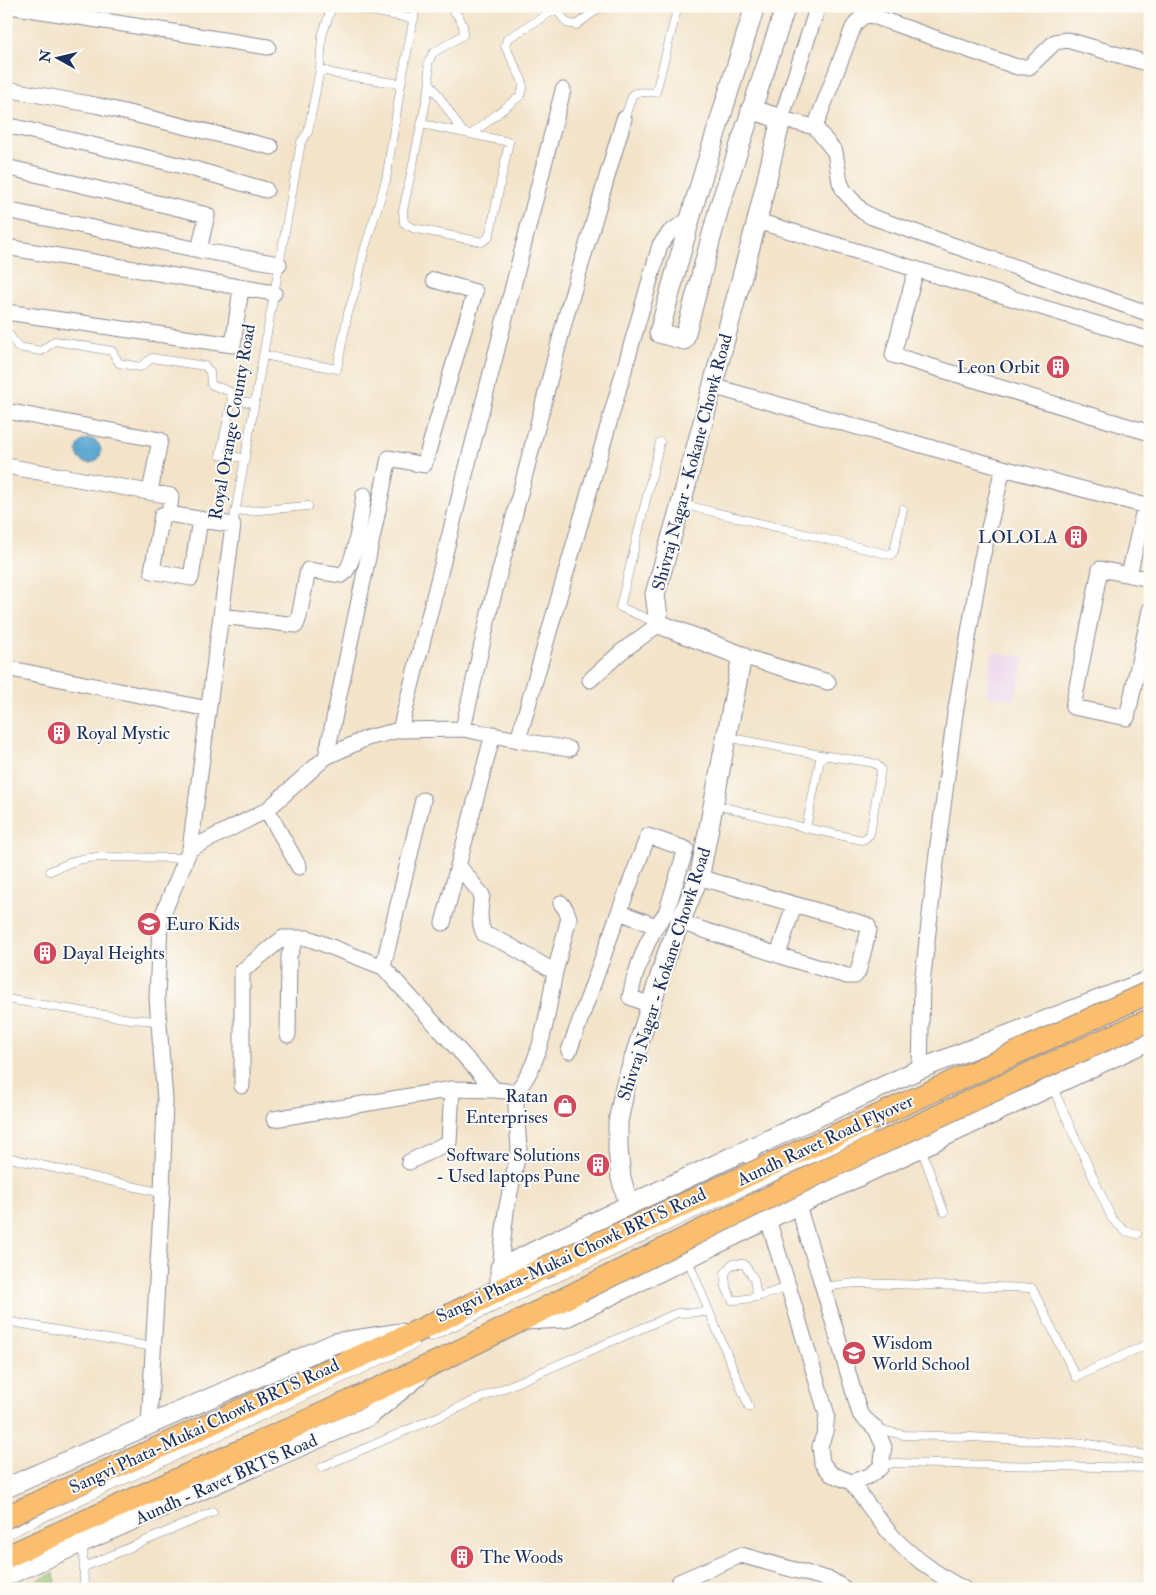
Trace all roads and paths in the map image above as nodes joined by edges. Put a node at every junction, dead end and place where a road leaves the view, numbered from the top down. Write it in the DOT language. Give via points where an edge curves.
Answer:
graph roads {
  1 [pos="10,6"];
  2 [pos="332,6"];
  3 [pos="352,6"];
  4 [pos="416,6"];
  5 [pos="450,6"];
  6 [pos="602,6"];
  7 [pos="678,6"];
  8 [pos="754,6"];
  9 [pos="786,6"];
  10 [pos="818,6"];
  11 [pos="555,8"];
  12 [pos="414,19"];
  13 [pos="268,47"];
  14 [pos="1150,64"];
  15 [pos="320,69"];
  16 [pos="430,83"];
  17 [pos="401,84"];
  18 [pos="6,89"];
  19 [pos="563,90"];
  20 [pos="751,109"];
  21 [pos="624,119"];
  22 [pos="781,119"];
  23 [pos="422,124"];
  24 [pos="6,125"];
  25 [pos="815,127"];
  26 [pos="462,132"];
  27 [pos="473,134"];
  28 [pos="271,147"];
  29 [pos="6,167"];
  30 [pos="266,190"];
  31 [pos="719,208"];
  32 [pos="693,209"];
  33 [pos="6,210"];
  34 [pos="757,221"];
  35 [pos="6,247"];
  36 [pos="199,250"];
  37 [pos="280,264"];
  38 [pos="916,270"];
  39 [pos="434,280"];
  40 [pos="241,288"];
  41 [pos="274,294"];
  42 [pos="6,312"];
  43 [pos="1150,314"];
  44 [pos="6,330"];
  45 [pos="1150,340"];
  46 [pos="263,355"];
  47 [pos="712,386"];
  48 [pos="232,400"];
  49 [pos="254,403"];
  50 [pos="6,411"];
  51 [pos="1150,433"];
  52 [pos="660,442"];
  53 [pos="244,458"];
  54 [pos="6,466"];
  55 [pos="1003,468"];
  56 [pos="150,492"];
  57 [pos="364,495"];
  58 [pos="681,504"];
  59 [pos="308,506"];
  60 [pos="1147,506"];
  61 [pos="903,508"];
  62 [pos="169,514"];
  63 [pos="200,519"];
  64 [pos="234,519"];
  65 [pos="1129,575"];
  66 [pos="1150,579"];
  67 [pos="1150,610"];
  68 [pos="221,616"];
  69 [pos="659,624"];
  70 [pos="742,656"];
  71 [pos="6,668"];
  72 [pos="590,680"];
  73 [pos="828,682"];
  74 [pos="208,709"];
  75 [pos="463,729"];
  76 [pos="400,730"];
  77 [pos="493,734"];
  78 [pos="726,737"];
  79 [pos="518,740"];
  80 [pos="569,748"];
  81 [pos="821,755"];
  82 [pos="326,756"];
  83 [pos="423,800"];
  84 [pos="713,804"];
  85 [pos="267,810"];
  86 [pos="806,828"];
  87 [pos="188,853"];
  88 [pos="458,865"];
  89 [pos="300,867"];
  90 [pos="50,871"];
  91 [pos="698,877"];
  92 [pos="561,903"];
  93 [pos="794,905"];
  94 [pos="619,912"];
  95 [pos="680,922"];
  96 [pos="443,923"];
  97 [pos="656,926"];
  98 [pos="296,938"];
  99 [pos="778,955"];
  100 [pos="383,967"];
  101 [pos="555,972"];
  102 [pos="1150,980"];
  103 [pos="1150,992"];
  104 [pos="6,999"];
  105 [pos="650,1005"];
  106 [pos="1150,1020"];
  107 [pos="158,1021"];
  108 [pos="288,1035"];
  109 [pos="1150,1040"];
  110 [pos="569,1051"];
  111 [pos="920,1069"];
  112 [pos="242,1086"];
  113 [pos="1052,1086"];
  114 [pos="452,1089"];
  115 [pos="496,1090"];
  116 [pos="515,1092"];
  117 [pos="274,1120"];
  118 [pos="874,1130"];
  119 [pos="776,1138"];
  120 [pos="921,1148"];
  121 [pos="749,1150"];
  122 [pos="6,1157"];
  123 [pos="409,1162"];
  124 [pos="162,1193"];
  125 [pos="629,1205"];
  126 [pos="798,1206"];
  127 [pos="944,1212"];
  128 [pos="768,1219"];
  129 [pos="1137,1234"];
  130 [pos="687,1258"];
  131 [pos="550,1273"];
  132 [pos="500,1279"];
  133 [pos="788,1287"];
  134 [pos="823,1287"];
  135 [pos="757,1297"];
  136 [pos="709,1312"];
  137 [pos="520,1320"];
  138 [pos="6,1321"];
  139 [pos="420,1330"];
  140 [pos="1150,1343"];
  141 [pos="153,1347"];
  142 [pos="435,1363"];
  143 [pos="750,1407"];
  144 [pos="149,1425"];
  145 [pos="876,1429"];
  146 [pos="1150,1456"];
  147 [pos="881,1467"];
  148 [pos="322,1468"];
  149 [pos="1150,1468"];
  150 [pos="851,1482"];
  151 [pos="7,1487"];
  152 [pos="213,1512"];
  153 [pos="6,1517"];
  154 [pos="6,1535"];
  155 [pos="83,1542"];
  156 [pos="6,1557"];
  157 [pos="84,1566"];
  158 [pos="6,1576"];
  159 [pos="955,1587"];
  160 [pos="84,1589"];
  161 [pos="676,1589"];
  162 [pos="845,1589"];
  1 -- 13 [label="street"];
  2 -- 15 [label="lane, Royal Orange County Road" via="322,36"];
  3 -- 12 [label="lane"];
  4 -- 12 [label="lane"];
  5 -- 16 [label="lane" via="464,28 462,35 433,53 428,63"];
  6 -- 11 [label="lane" via="576,25 567,23"];
  7 -- 21 [label="lane" via="656,92 633,94"];
  8 -- 32 [label="street"];
  9 -- 20 [label="street"];
  10 -- 22 [label="street"];
  11 -- 27 [label="lane" via="507,39 505,46 523,88 520,96"];
  12 -- 17 [label="lane"];
  14 -- 25 [label="street" via="1067,40 1055,42 1029,67 1017,67 870,15 860,18 853,28"];
  15 -- 17 [label="lane"];
  15 -- 37 [label="lane, Royal Orange County Road" via="308,132 301,142"];
  16 -- 23 [label="lane"];
  16 -- 26 [label="lane"];
  17 -- 46 [label="lane" via="386,180 364,251 337,369"];
  18 -- 28 [label="street" via="95,105"];
  19 -- 76 [label="street"];
  20 -- 22 [label="street"];
  20 -- 31 [label="street"];
  21 -- 75 [label="street" via="566,316 490,609"];
  22 -- 25 [label="street"];
  22 -- 34 [label="street, Shivraj Nagar - Kokane Chowk Road"];
  23 -- 26 [label="lane"];
  23 -- 27 [label="lane" via="403,212 404,223 413,228 482,242 488,238 491,229 509,142"];
  24 -- 30 [label="street" via="187,166"];
  25 -- 43 [label="street" via="835,152 844,192 872,217"];
  26 -- 27 [label="lane"];
  29 -- 36 [label="street" via="207,216"];
  31 -- 32 [label="street"];
  31 -- 32 [label="street" via="684,340 659,334"];
  32 -- 79 [label="street" via="660,245"];
  33 -- 36 [label="street"];
  34 -- 38 [label="street"];
  34 -- 47 [label="street, Shivraj Nagar - Kokane Chowk Road"];
  35 -- 40 [label="street"];
  36 -- 37 [label="street"];
  37 -- 41 [label="lane, Royal Orange County Road"];
  38 -- 45 [label="street"];
  38 -- 51 [label="street" via="893,355"];
  39 -- 82 [label="street" via="475,292 424,465 389,458"];
  40 -- 41 [label="street"];
  40 -- 42 [label="street" via="233,345"];
  41 -- 46 [label="lane, Royal Orange County Road"];
  44 -- 48 [label="lane" via="18,347 41,351 55,341 112,351 119,363 140,367 152,358 205,366 210,372 211,384 230,392"];
  46 -- 49 [label="lane, Royal Orange County Road"];
  47 -- 55 [label="street"];
  47 -- 58 [label="street, Shivraj Nagar - Kokane Chowk Road"];
  48 -- 49 [label="lane"];
  48 -- 53 [label="lane" via="220,455"];
  49 -- 53 [label="lane, Royal Orange County Road"];
  50 -- 56 [label="street" via="160,440"];
  52 -- 69 [label="lane" via="620,606"];
  53 -- 64 [label="lane, Royal Orange County Road"];
  54 -- 56 [label="street"];
  55 -- 60 [label="street"];
  55 -- 111 [label="street" via="981,562 955,714 922,984"];
  56 -- 62 [label="street" via="171,496"];
  57 -- 68 [label="street" via="353,558 346,572 342,575 308,570 296,625"];
  58 -- 61 [label="lane" via="890,555 894,551"];
  58 -- 69 [label="street, Shivraj Nagar - Kokane Chowk Road" via="655,594"];
  59 -- 64 [label="lane"];
  60 -- 65 [label="street"];
  62 -- 63 [label="street"];
  62 -- 63 [label="street" via="162,515 152,570 191,578"];
  63 -- 64 [label="street"];
  64 -- 68 [label="street, Royal Orange County Road"];
  65 -- 66 [label="street"];
  65 -- 67 [label="street" via="1100,569 1074,707 1127,718"];
  68 -- 74 [label="street, Royal Orange County Road"];
  69 -- 70 [label="street"];
  69 -- 72 [label="street"];
  70 -- 73 [label="street"];
  70 -- 78 [label="street, Shivraj Nagar - Kokane Chowk Road"];
  71 -- 74 [label="street"];
  74 -- 87 [label="street, Royal Orange County Road"];
  75 -- 76 [label="street"];
  75 -- 77 [label="street"];
  76 -- 82 [label="street" via="367,738"];
  77 -- 79 [label="street"];
  77 -- 88 [label="street"];
  78 -- 81 [label="lane"];
  78 -- 84 [label="street, Shivraj Nagar - Kokane Chowk Road"];
  79 -- 80 [label="street"];
  81 -- 86 [label="lane"];
  81 -- 86 [label="lane" via="869,762 880,769 870,834 862,840"];
  82 -- 85 [label="street"];
  83 -- 100 [label="street"];
  84 -- 86 [label="lane"];
  84 -- 91 [label="street, Shivraj Nagar - Kokane Chowk Road"];
  85 -- 87 [label="street"];
  85 -- 89 [label="street"];
  87 -- 90 [label="lane" via="96,857 77,860"];
  87 -- 107 [label="street, Royal Orange County Road" via="160,921"];
  88 -- 96 [label="street"];
  88 -- 101 [label="street" via="482,895 479,912 484,934"];
  91 -- 93 [label="street"];
  91 -- 95 [label="street, Shivraj Nagar - Kokane Chowk Road"];
  92 -- 101 [label="street" via="569,918"];
  93 -- 99 [label="street"];
  93 -- 99 [label="street" via="868,926 858,972 855,976 847,976"];
  94 -- 97 [label="street"];
  94 -- 97 [label="street" via="648,836 686,849 666,913"];
  94 -- 110 [label="street"];
  95 -- 99 [label="street"];
  95 -- 105 [label="street, Shivraj Nagar - Kokane Chowk Road"];
  97 -- 105 [label="street" via="638,962 630,997"];
  98 -- 100 [label="street" via="308,938"];
  98 -- 108 [label="street" via="290,956"];
  98 -- 112 [label="street" via="283,938 242,971"];
  100 -- 115 [label="street"];
  101 -- 116 [label="street" via="541,1044 522,1085"];
  102 -- 111 [label="street"];
  103 -- 131 [label="main road, Aundh Ravet Road Flyover, bridge"];
  104 -- 107 [label="lane"];
  105 -- 125 [label="street, Shivraj Nagar - Kokane Chowk Road" via="618,1122 621,1178"];
  106 -- 137 [label="main road, Aundh Ravet Road Flyover, bridge" via="770,1196"];
  107 -- 124 [label="street, Royal Orange County Road" via="165,1100"];
  109 -- 113 [label="street"];
  111 -- 119 [label="street"];
  113 -- 120 [label="street"];
  113 -- 129 [label="lane" via="1112,1219 1125,1231"];
  114 -- 115 [label="street"];
  114 -- 117 [label="street"];
  114 -- 123 [label="street" via="449,1142"];
  115 -- 116 [label="street"];
  116 -- 132 [label="street" via="519,1149 506,1211"];
  118 -- 131 [label="lane, Sangvi Phata-Mukai Chowk BRTS Road, bridge"];
  119 -- 121 [label="street"];
  119 -- 126 [label="street"];
  120 -- 126 [label="street"];
  120 -- 127 [label="lane"];
  121 -- 125 [label="street"];
  121 -- 128 [label="street"];
  122 -- 124 [label="lane"];
  124 -- 141 [label="street, Royal Orange County Road"];
  125 -- 132 [label="street"];
  126 -- 128 [label="street"];
  126 -- 134 [label="street"];
  128 -- 130 [label="street"];
  128 -- 133 [label="street"];
  130 -- 136 [label="lane"];
  130 -- 137 [label="street" via="564,1318"];
  131 -- 132 [label="main road, Aundh Ravet Road Flyover"];
  131 -- 154 [label="lane, Sangvi Phata-Mukai Chowk BRTS Road"];
  132 -- 139 [label="main road, Aundh Ravet Road Flyover"];
  133 -- 135 [label="lane"];
  133 -- 150 [label="street" via="827,1415 820,1446 822,1463 831,1474"];
  134 -- 140 [label="lane" via="855,1283 1032,1288 1076,1378"];
  134 -- 145 [label="street" via="860,1414"];
  135 -- 135 [label="lane" via="732,1300 726,1287 725,1273 732,1264 744,1264 754,1279"];
  136 -- 143 [label="lane"];
  136 -- 148 [label="lane" via="677,1313"];
  137 -- 142 [label="main road, Aundh Ravet Road Flyover"];
  138 -- 141 [label="lane"];
  139 -- 144 [label="street" via="336,1343"];
  139 -- 153 [label="main road, Aundh Ravet Road Flyover"];
  141 -- 144 [label="street, Royal Orange County Road"];
  142 -- 155 [label="street, Aundh - Ravet BRTS Road" via="369,1416"];
  142 -- 156 [label="main road, Aundh Ravet Road Flyover"];
  144 -- 151 [label="street"];
  145 -- 146 [label="lane" via="904,1435 1089,1444"];
  145 -- 147 [label="street" via="884,1447"];
  147 -- 149 [label="lane" via="894,1463"];
  147 -- 150 [label="street" via="869,1476"];
  150 -- 159 [label="street" via="889,1532"];
  152 -- 157 [label="lane"];
  155 -- 157 [label="lane"];
  155 -- 158 [label="street, Aundh - Ravet BRTS Road"];
  157 -- 160 [label="lane"];
  161 -- 162 [label="street" via="679,1582 742,1555 831,1580"];
}
